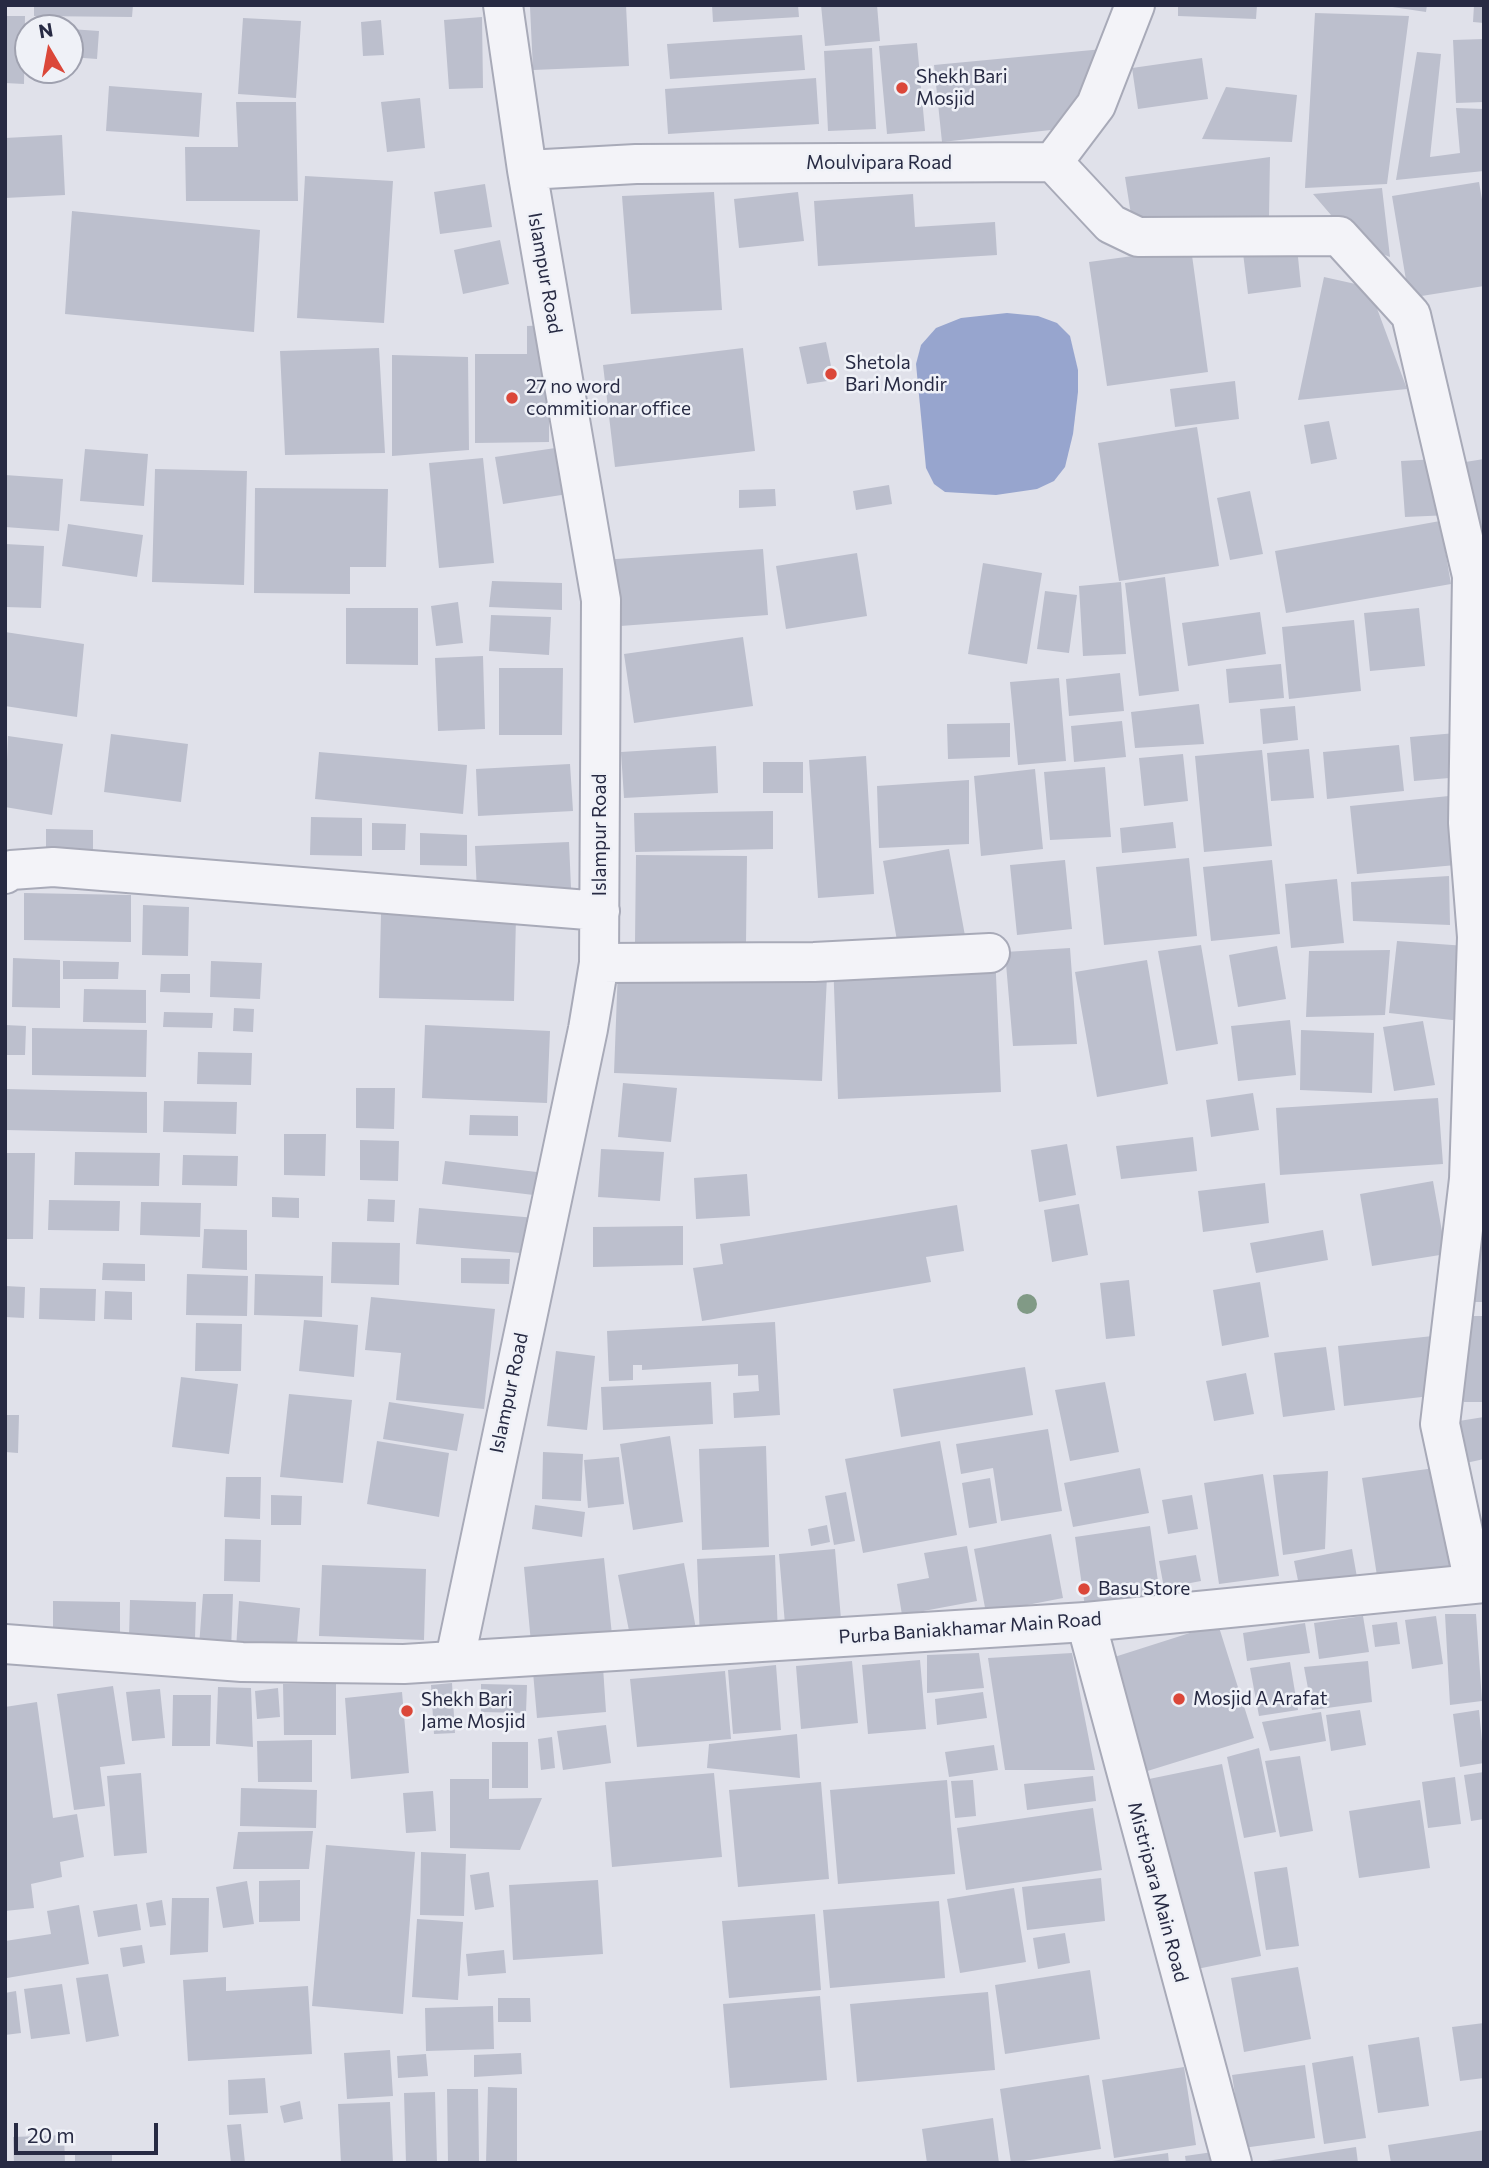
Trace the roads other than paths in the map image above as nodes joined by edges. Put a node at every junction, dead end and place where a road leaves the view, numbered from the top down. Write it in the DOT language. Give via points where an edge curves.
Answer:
graph roads {
  1 [pos="503,5"];
  2 [pos="1135,5"];
  3 [pos="1053,162"];
  4 [pos="527,170"];
  5 [pos="5,874"];
  6 [pos="600,911"];
  7 [pos="990,953"];
  8 [pos="598,963"];
  9 [pos="1479,1583"];
  10 [pos="1086,1622"];
  11 [pos="5,1644"];
  12 [pos="455,1659"];
  13 [pos="1232,2163"];
  1 -- 4 [label="street, Islampur Road"];
  2 -- 3 [label="street" via="1096,105"];
  3 -- 4 [label="street, Moulvipara Road" via="636,164"];
  3 -- 9 [label="street" via="1111,224 1138,237 1339,236 1411,315 1472,576 1468,823 1477,937 1470,1166 1440,1424"];
  4 -- 6 [label="street, Islampur Road" via="601,600"];
  5 -- 6 [label="street" via="53,867"];
  6 -- 8 [label="street, Islampur Road"];
  7 -- 8 [label="street" via="814,962"];
  8 -- 12 [label="street, Islampur Road"];
  9 -- 10 [label="street, Purba Baniakhamar Main Road"];
  10 -- 12 [label="street, Purba Baniakhamar Main Road"];
  10 -- 13 [label="street, Mistripara Main Road"];
  11 -- 12 [label="street, Purba Baniakhamar Main Road" via="242,1662 404,1664"];
}
